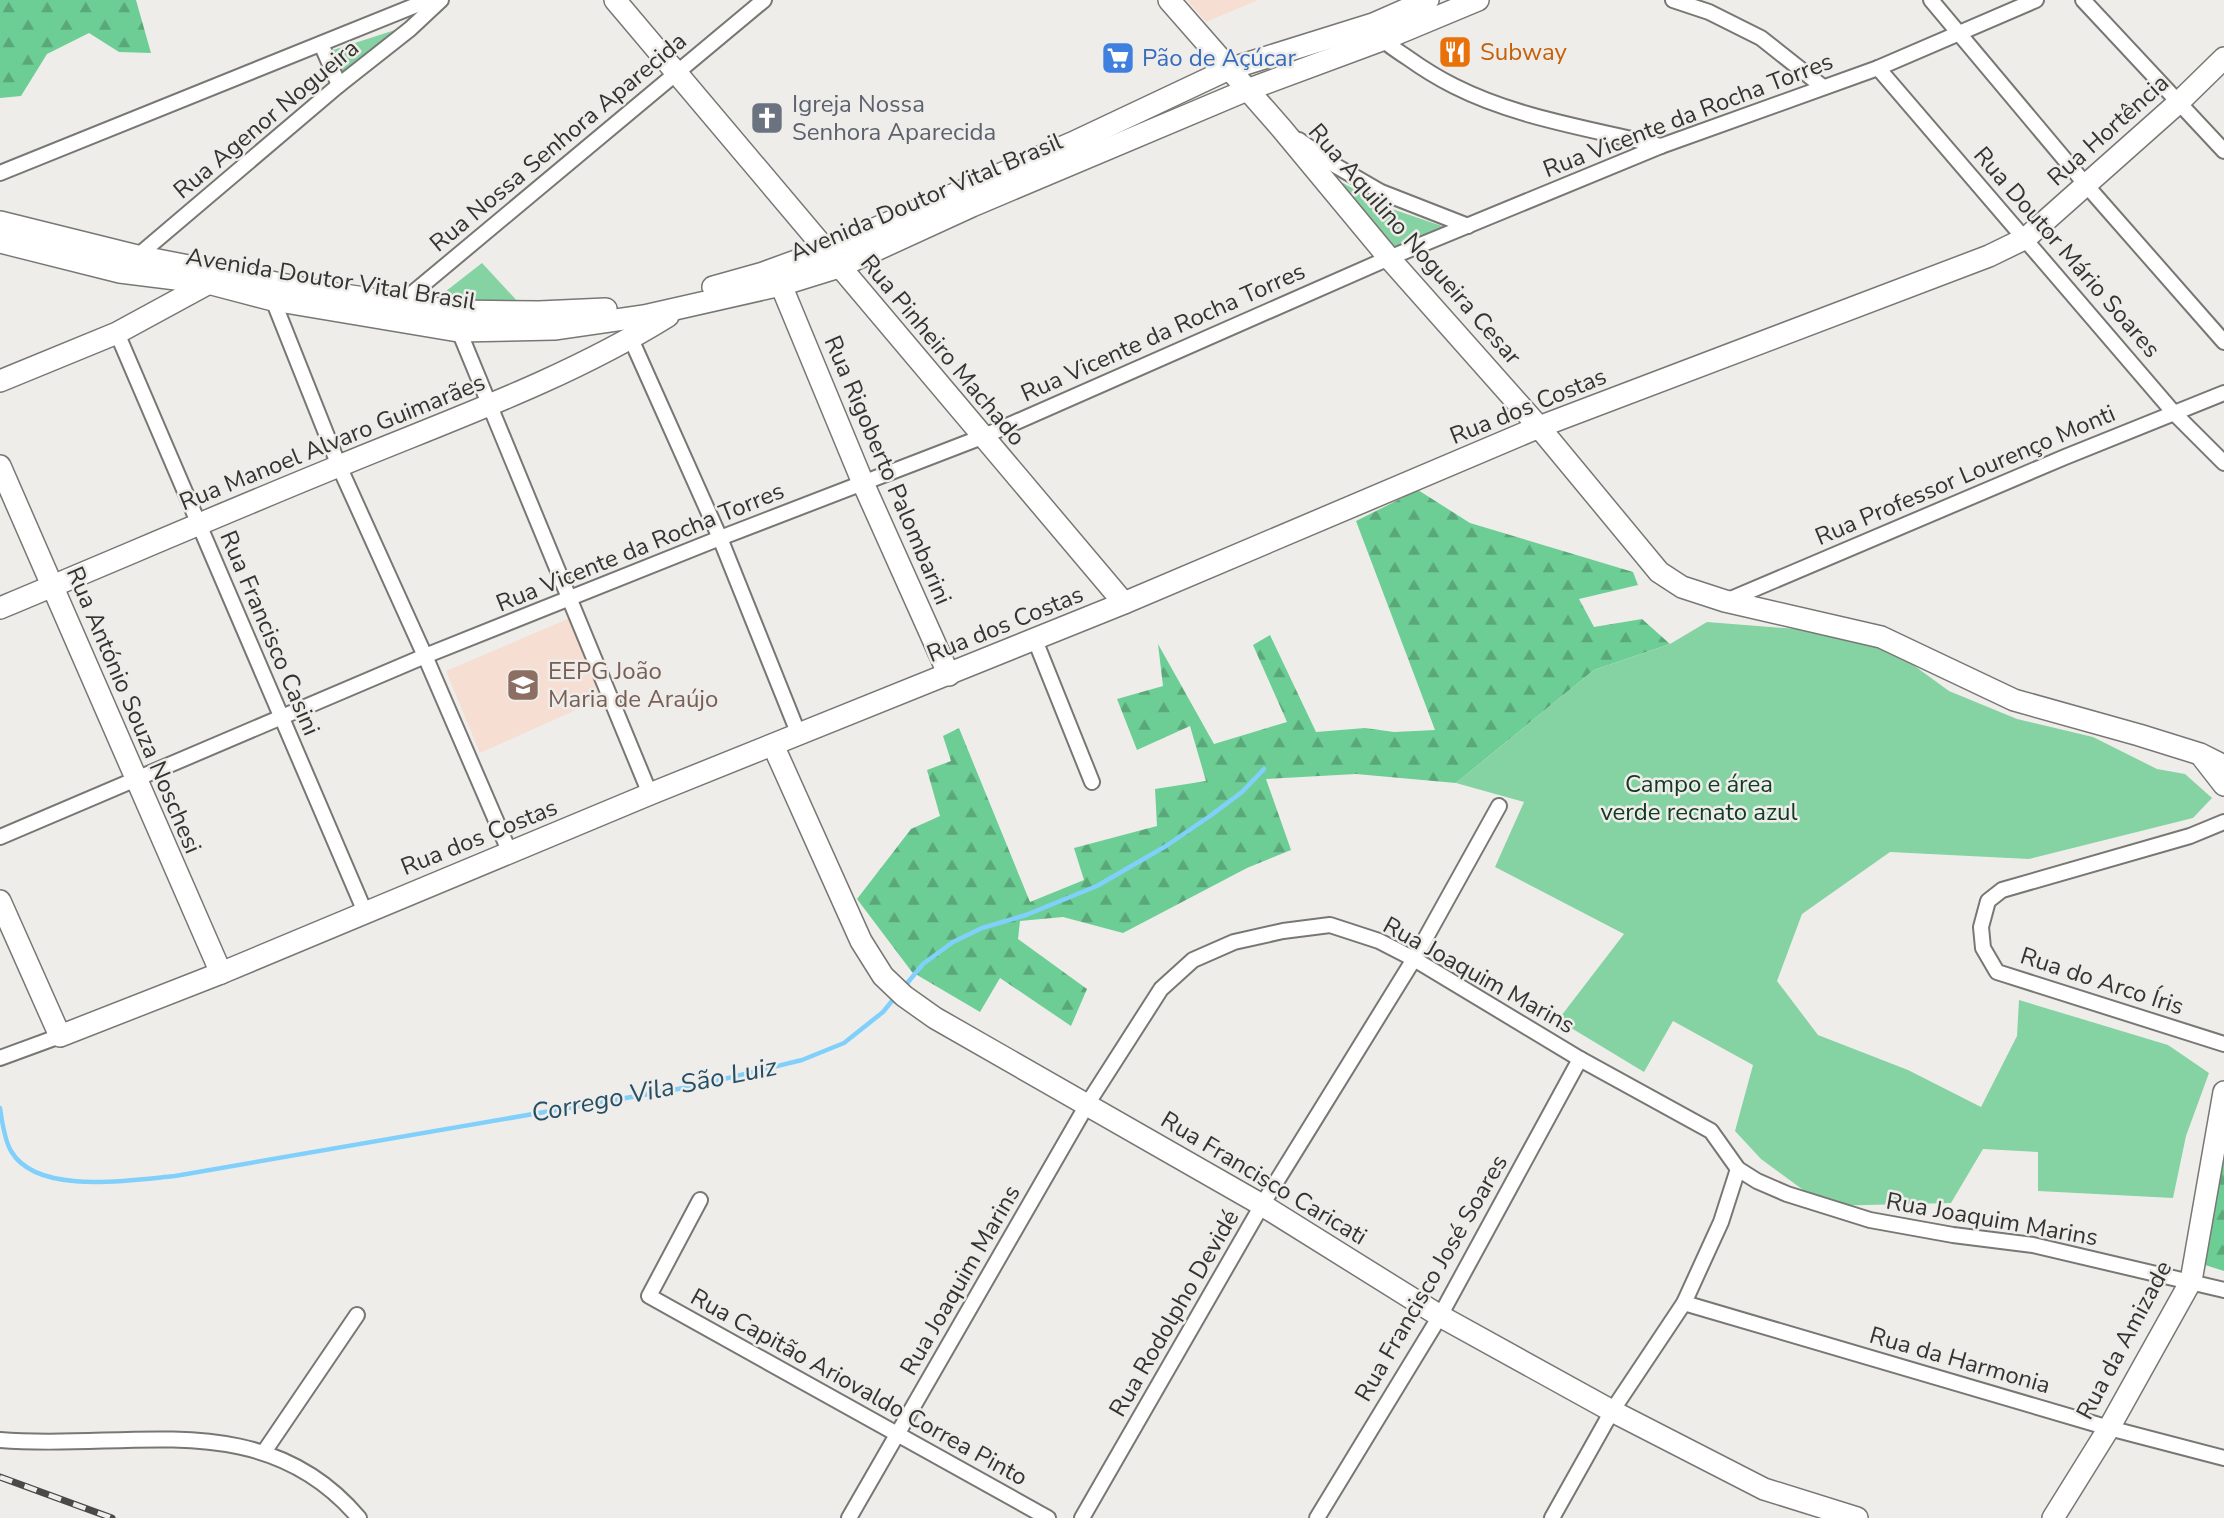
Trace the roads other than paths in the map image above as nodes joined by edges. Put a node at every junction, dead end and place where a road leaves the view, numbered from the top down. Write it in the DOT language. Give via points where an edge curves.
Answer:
graph roads {
  1 [pos="429,0"];
  2 [pos="441,0"];
  3 [pos="615,0"];
  4 [pos="764,0"];
  5 [pos="1169,0"];
  6 [pos="1427,0"];
  7 [pos="1478,0"];
  8 [pos="1673,0"];
  9 [pos="1931,0"];
  10 [pos="2036,0"];
  11 [pos="2083,0"];
  12 [pos="387,17"];
  13 [pos="410,29"];
  14 [pos="1378,32"];
  15 [pos="1959,32"];
  16 [pos="321,44"];
  17 [pos="2224,58"];
  18 [pos="1878,68"];
  19 [pos="1229,69"];
  20 [pos="676,74"];
  21 [pos="339,85"];
  22 [pos="1823,87"];
  23 [pos="1247,90"];
  24 [pos="2178,103"];
  25 [pos="1282,129"];
  26 [pos="1661,146"];
  27 [pos="2224,151"];
  28 [pos="0,173"];
  29 [pos="2087,186"];
  30 [pos="0,222"];
  31 [pos="1468,226"];
  32 [pos="2026,238"];
  33 [pos="0,242"];
  34 [pos="137,256"];
  35 [pos="832,258"];
  36 [pos="1389,258"];
  37 [pos="120,272"];
  38 [pos="217,278"];
  39 [pos="780,285"];
  40 [pos="273,300"];
  41 [pos="400,303"];
  42 [pos="677,310"];
  43 [pos="383,319"];
  44 [pos="455,321"];
  45 [pos="117,333"];
  46 [pos="631,339"];
  47 [pos="2224,342"];
  48 [pos="0,381"];
  49 [pos="2224,393"];
  50 [pos="491,406"];
  51 [pos="2174,412"];
  52 [pos="1539,427"];
  53 [pos="982,437"];
  54 [pos="2224,463"];
  55 [pos="0,466"];
  56 [pos="339,466"];
  57 [pos="863,483"];
  58 [pos="200,525"];
  59 [pos="720,538"];
  60 [pos="52,586"];
  61 [pos="571,599"];
  62 [pos="1725,601"];
  63 [pos="1124,603"];
  64 [pos="0,608"];
  65 [pos="1035,640"];
  66 [pos="425,656"];
  67 [pos="949,675"];
  68 [pos="280,717"];
  69 [pos="799,735"];
  70 [pos="774,745"];
  71 [pos="2200,754"];
  72 [pos="2224,766"];
  73 [pos="134,779"];
  74 [pos="1092,782"];
  75 [pos="2224,785"];
  76 [pos="650,794"];
  77 [pos="1499,806"];
  78 [pos="2224,821"];
  79 [pos="0,838"];
  80 [pos="510,853"];
  81 [pos="0,901"];
  82 [pos="365,912"];
  83 [pos="1414,959"];
  84 [pos="220,973"];
  85 [pos="60,1037"];
  86 [pos="2224,1044"];
  87 [pos="1,1058"];
  88 [pos="1580,1059"];
  89 [pos="2224,1092"];
  90 [pos="1088,1103"];
  91 [pos="1738,1168"];
  92 [pos="700,1200"];
  93 [pos="1262,1205"];
  94 [pos="2191,1280"];
  95 [pos="2224,1290"];
  96 [pos="1684,1303"];
  97 [pos="357,1315"];
  98 [pos="1440,1316"];
  99 [pos="1612,1411"];
  100 [pos="2109,1427"];
  101 [pos="897,1435"];
  102 [pos="0,1440"];
  103 [pos="264,1452"];
  104 [pos="2224,1458"];
  105 [pos="359,1518"];
  106 [pos="849,1518"];
  107 [pos="1048,1518"];
  108 [pos="1082,1518"];
  109 [pos="1317,1518"];
  110 [pos="1552,1518"];
  111 [pos="1857,1518"];
  112 [pos="2053,1518"];
  1 -- 12 [label="street"];
  2 -- 13 [label="street, Rua Agenor Nogueira"];
  3 -- 20 [label="street, Rua Pinheiro Machado"];
  4 -- 20 [label="street, Rua Nossa Senhora Aparecida"];
  5 -- 19 [label="street, Rua Aquilino Nogueira Cesar"];
  6 -- 14 [label="street, Avenida Doutor Vital Brasil"];
  7 -- 14 [label="street, Avenida Doutor Vital Brasil"];
  8 -- 22 [label="street" via="1761,38"];
  9 -- 15 [label="street"];
  10 -- 15 [label="street, Rua Vicente da Rocha Torres"];
  11 -- 24 [label="street"];
  12 -- 13 [label="street"];
  12 -- 16 [label="street"];
  13 -- 21 [label="street, Rua Agenor Nogueira"];
  14 -- 19 [label="street, Avenida Doutor Vital Brasil"];
  14 -- 23 [label="street, Avenida Doutor Vital Brasil"];
  14 -- 26 [label="street" via="1454,86 1496,103"];
  15 -- 18 [label="street, Rua Vicente da Rocha Torres"];
  15 -- 29 [label="street"];
  16 -- 21 [label="street"];
  16 -- 28 [label="street"];
  17 -- 24 [label="street, Rua Hortência"];
  18 -- 22 [label="street, Rua Vicente da Rocha Torres"];
  18 -- 32 [label="street, Rua Doutor Mário Soares"];
  19 -- 23 [label="street, Rua Aquilino Nogueira Cesar"];
  19 -- 35 [label="street, Avenida Doutor Vital Brasil"];
  20 -- 35 [label="street, Rua Pinheiro Machado"];
  20 -- 41 [label="street, Rua Nossa Senhora Aparecida"];
  21 -- 34 [label="street, Rua Agenor Nogueira"];
  22 -- 26 [label="street, Rua Vicente da Rocha Torres"];
  23 -- 25 [label="street, Rua Aquilino Nogueira Cesar"];
  23 -- 35 [label="street, Avenida Doutor Vital Brasil" via="972,206"];
  24 -- 27 [label="street"];
  24 -- 29 [label="street, Rua Hortência"];
  25 -- 31 [label="street" via="1361,181"];
  25 -- 36 [label="street, Rua Aquilino Nogueira Cesar"];
  26 -- 31 [label="street, Rua Vicente da Rocha Torres"];
  29 -- 32 [label="street, Rua Hortência"];
  29 -- 47 [label="street"];
  30 -- 34 [label="street, Avenida Doutor Vital Brasil"];
  31 -- 36 [label="street, Rua Vicente da Rocha Torres"];
  32 -- 51 [label="street, Rua Doutor Mário Soares"];
  32 -- 52 [label="street, Rua dos Costas"];
  33 -- 37 [label="street, Avenida Doutor Vital Brasil"];
  34 -- 37 [label="street, Rua Agenor Nogueira"];
  34 -- 38 [label="street, Avenida Doutor Vital Brasil"];
  35 -- 39 [label="street, Avenida Doutor Vital Brasil"];
  35 -- 44 [label="street, Avenida Doutor Vital Brasil" via="622,308"];
  35 -- 53 [label="street, Rua Pinheiro Machado"];
  36 -- 52 [label="street, Rua Aquilino Nogueira Cesar"];
  36 -- 53 [label="street, Rua Vicente da Rocha Torres"];
  37 -- 38 [label="street, Avenida Doutor Vital Brasil"];
  38 -- 40 [label="street, Avenida Doutor Vital Brasil"];
  38 -- 41 [label="street, Avenida Doutor Vital Brasil"];
  38 -- 45 [label="street"];
  39 -- 42 [label="street, Avenida Doutor Vital Brasil"];
  39 -- 57 [label="street, Rua Rigoberto Palombarini"];
  40 -- 43 [label="street, Avenida Doutor Vital Brasil"];
  40 -- 56 [label="street"];
  41 -- 43 [label="street, Rua Nossa Senhora Aparecida"];
  41 -- 44 [label="street, Avenida Doutor Vital Brasil"];
  42 -- 44 [label="street, Avenida Doutor Vital Brasil" via="554,329"];
  42 -- 46 [label="street, Rua Manoel Alvaro Guimarães"];
  43 -- 44 [label="street, Avenida Doutor Vital Brasil"];
  44 -- 50 [label="street"];
  45 -- 48 [label="street"];
  45 -- 58 [label="street, Rua Francisco Casini"];
  46 -- 50 [label="street, Rua Manoel Alvaro Guimarães"];
  46 -- 59 [label="street"];
  49 -- 51 [label="street, Rua Professor Lourenço Monti"];
  50 -- 56 [label="street, Rua Manoel Alvaro Guimarães"];
  50 -- 61 [label="street"];
  51 -- 54 [label="street, Rua Doutor Mário Soares"];
  51 -- 62 [label="street, Rua Professor Lourenço Monti"];
  52 -- 62 [label="street, Rua Aquilino Nogueira Cesar" via="1659,572 1682,587"];
  52 -- 63 [label="street, Rua dos Costas"];
  53 -- 57 [label="street, Rua Vicente da Rocha Torres"];
  53 -- 63 [label="street, Rua Pinheiro Machado"];
  55 -- 60 [label="street, Rua António Souza Noschesi"];
  56 -- 58 [label="street, Rua Manoel Alvaro Guimarães"];
  56 -- 66 [label="street"];
  57 -- 59 [label="street, Rua Vicente da Rocha Torres"];
  57 -- 67 [label="street, Rua Rigoberto Palombarini"];
  58 -- 60 [label="street, Rua Manoel Alvaro Guimarães"];
  58 -- 68 [label="street, Rua Francisco Casini"];
  59 -- 61 [label="street, Rua Vicente da Rocha Torres"];
  59 -- 69 [label="street"];
  60 -- 64 [label="street, Rua Manoel Alvaro Guimarães"];
  60 -- 73 [label="street, Rua António Souza Noschesi"];
  61 -- 66 [label="street, Rua Vicente da Rocha Torres"];
  61 -- 76 [label="street"];
  62 -- 71 [label="street, Rua Aquilino Nogueira Cesar" via="1881,637 2014,700"];
  63 -- 65 [label="street, Rua dos Costas"];
  65 -- 67 [label="street, Rua dos Costas"];
  65 -- 74 [label="street"];
  66 -- 68 [label="street, Rua Vicente da Rocha Torres"];
  66 -- 80 [label="street"];
  67 -- 69 [label="street, Rua dos Costas"];
  68 -- 73 [label="street, Rua Vicente da Rocha Torres"];
  68 -- 82 [label="street, Rua Francisco Casini"];
  69 -- 70 [label="street, Rua dos Costas"];
  70 -- 76 [label="street, Rua dos Costas"];
  70 -- 90 [label="street, Rua Francisco Caricati" via="861,941 883,976 935,1018"];
  71 -- 72 [label="street, Rua Aquilino Nogueira Cesar"];
  71 -- 75 [label="street"];
  73 -- 79 [label="street, Rua Vicente da Rocha Torres"];
  73 -- 84 [label="street, Rua António Souza Noschesi"];
  76 -- 80 [label="street, Rua dos Costas"];
  77 -- 83 [label="street, Rua Rodolpho Devidé"];
  78 -- 86 [label="street, Rua do Arco Íris" via="2190,836 2002,890 1988,901 1981,927 1983,948 1997,972"];
  80 -- 82 [label="street, Rua dos Costas"];
  81 -- 85 [label="street"];
  82 -- 84 [label="street, Rua dos Costas"];
  83 -- 88 [label="street, Rua Joaquim Marins"];
  83 -- 90 [label="street, Rua Joaquim Marins" via="1330,925 1234,943 1193,961 1161,989"];
  83 -- 93 [label="street, Rua Rodolpho Devidé"];
  84 -- 85 [label="street, Rua dos Costas"];
  85 -- 87 [label="street, Rua dos Costas"];
  88 -- 91 [label="street, Rua Joaquim Marins" via="1711,1131"];
  88 -- 98 [label="street, Rua Francisco José Soares"];
  89 -- 94 [label="street, Rua da Amizade"];
  90 -- 93 [label="street, Rua Francisco Caricati"];
  90 -- 101 [label="street, Rua Joaquim Marins"];
  91 -- 94 [label="street, Rua Joaquim Marins" via="1787,1194 1870,1220 2033,1245"];
  91 -- 96 [label="street" via="1721,1222"];
  92 -- 101 [label="street, Rua Capitão Ariovaldo Correa Pinto" via="649,1296"];
  93 -- 98 [label="street, Rua Francisco Caricati"];
  93 -- 108 [label="street, Rua Rodolpho Devidé"];
  94 -- 95 [label="street, Rua Joaquim Marins"];
  94 -- 100 [label="street, Rua da Amizade"];
  96 -- 99 [label="street"];
  96 -- 100 [label="street, Rua da Harmonia"];
  97 -- 103 [label="street"];
  98 -- 99 [label="street, Rua Francisco Caricati"];
  98 -- 109 [label="street, Rua Francisco José Soares"];
  99 -- 110 [label="street"];
  99 -- 111 [label="street, Rua Francisco Caricati" via="1764,1489"];
  100 -- 104 [label="street, Rua da Harmonia"];
  100 -- 112 [label="street, Rua da Amizade"];
  101 -- 106 [label="street, Rua Joaquim Marins"];
  101 -- 107 [label="street, Rua Capitão Ariovaldo Correa Pinto"];
  102 -- 103 [label="street" via="226,1442"];
  103 -- 105 [label="street" via="310,1472"];
}
